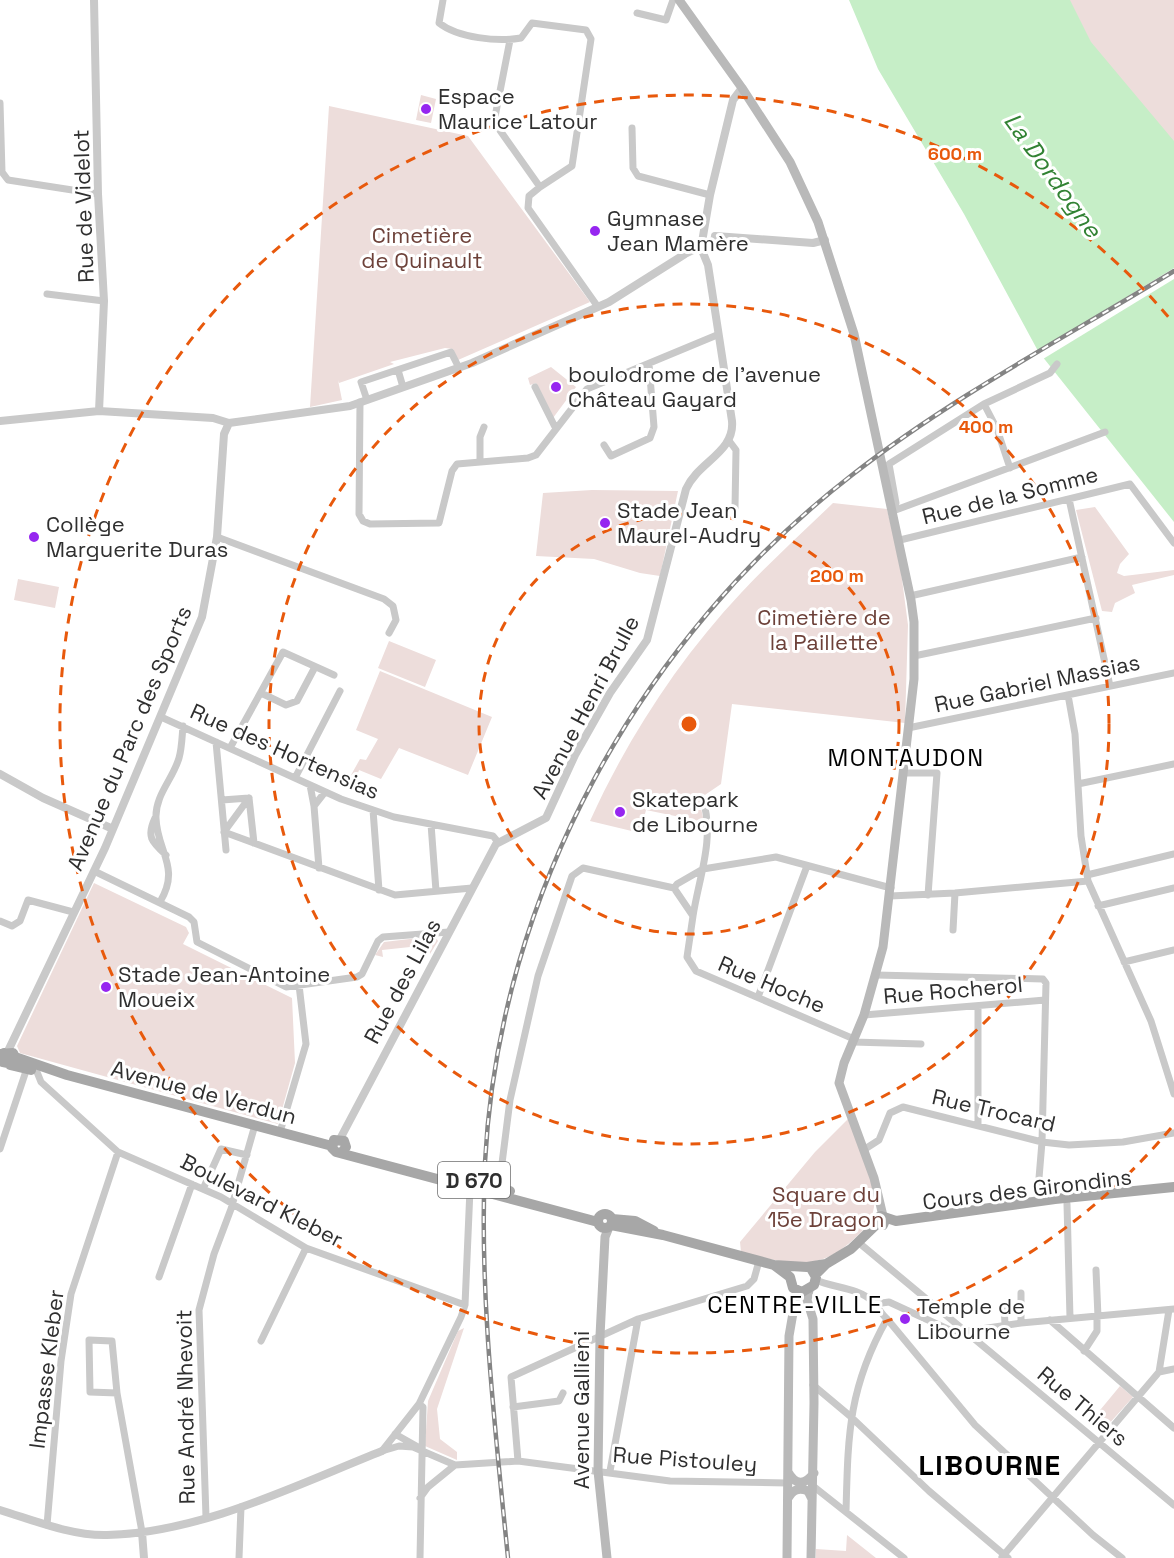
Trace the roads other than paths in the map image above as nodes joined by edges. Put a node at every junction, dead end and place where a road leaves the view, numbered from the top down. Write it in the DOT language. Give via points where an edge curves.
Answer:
graph roads {
  1 [pos="94,0"];
  2 [pos="442,0"];
  3 [pos="673,0"];
  4 [pos="679,0"];
  5 [pos="637,13"];
  6 [pos="510,40"];
  7 [pos="742,88"];
  8 [pos="0,103"];
  9 [pos="632,129"];
  10 [pos="540,187"];
  11 [pos="98,194"];
  12 [pos="710,195"];
  13 [pos="705,227"];
  14 [pos="719,237"];
  15 [pos="825,240"];
  16 [pos="700,248"];
  17 [pos="47,294"];
  18 [pos="104,301"];
  19 [pos="598,307"];
  20 [pos="717,335"];
  21 [pos="649,364"];
  22 [pos="1056,364"];
  23 [pos="459,368"];
  24 [pos="398,370"];
  25 [pos="403,387"];
  26 [pos="535,387"];
  27 [pos="363,401"];
  28 [pos="984,404"];
  29 [pos="99,411"];
  30 [pos="0,421"];
  31 [pos="229,423"];
  32 [pos="484,427"];
  33 [pos="556,429"];
  34 [pos="1105,432"];
  35 [pos="730,442"];
  36 [pos="604,445"];
  37 [pos="480,462"];
  38 [pos="885,464"];
  39 [pos="1010,468"];
  40 [pos="1069,499"];
  41 [pos="735,508"];
  42 [pos="893,511"];
  43 [pos="217,537"];
  44 [pos="900,540"];
  45 [pos="1174,543"];
  46 [pos="1082,557"];
  47 [pos="910,596"];
  48 [pos="1096,618"];
  49 [pos="389,633"];
  50 [pos="914,656"];
  51 [pos="315,667"];
  52 [pos="1174,672"];
  53 [pos="334,675"];
  54 [pos="1110,686"];
  55 [pos="340,691"];
  56 [pos="261,693"];
  57 [pos="1068,695"];
  58 [pos="161,717"];
  59 [pos="183,726"];
  60 [pos="908,728"];
  61 [pos="216,742"];
  62 [pos="230,748"];
  63 [pos="1174,764"];
  64 [pos="904,773"];
  65 [pos="0,774"];
  66 [pos="295,778"];
  67 [pos="1078,784"];
  68 [pos="310,785"];
  69 [pos="325,792"];
  70 [pos="249,798"];
  71 [pos="222,800"];
  72 [pos="703,800"];
  73 [pos="314,806"];
  74 [pos="373,810"];
  75 [pos="385,814"];
  76 [pos="431,824"];
  77 [pos="374,828"];
  78 [pos="113,829"];
  79 [pos="225,832"];
  80 [pos="498,842"];
  81 [pos="254,843"];
  82 [pos="226,850"];
  83 [pos="1174,854"];
  84 [pos="807,866"];
  85 [pos="319,868"];
  86 [pos="704,869"];
  87 [pos="94,871"];
  88 [pos="1088,878"];
  89 [pos="472,888"];
  90 [pos="674,888"];
  91 [pos="1174,888"];
  92 [pos="379,890"];
  93 [pos="436,891"];
  94 [pos="891,892"];
  95 [pos="955,893"];
  96 [pos="928,895"];
  97 [pos="160,902"];
  98 [pos="1098,906"];
  99 [pos="73,912"];
  100 [pos="693,916"];
  101 [pos="0,921"];
  102 [pos="953,930"];
  103 [pos="449,932"];
  104 [pos="1174,950"];
  105 [pos="1124,962"];
  106 [pos="876,975"];
  107 [pos="299,985"];
  108 [pos="758,997"];
  109 [pos="1045,1000"];
  110 [pos="978,1006"];
  111 [pos="864,1015"];
  112 [pos="853,1040"];
  113 [pos="921,1044"];
  114 [pos="6,1058"];
  115 [pos="32,1070"];
  116 [pos="1171,1074"];
  117 [pos="67,1075"];
  118 [pos="1174,1094"];
  119 [pos="978,1124"];
  120 [pos="255,1125"];
  121 [pos="280,1132"];
  122 [pos="1174,1133"];
  123 [pos="1042,1142"];
  124 [pos="340,1145"];
  125 [pos="0,1149"];
  126 [pos="118,1152"];
  127 [pos="866,1153"];
  128 [pos="247,1155"];
  129 [pos="192,1184"];
  130 [pos="499,1187"];
  131 [pos="1174,1187"];
  132 [pos="203,1189"];
  133 [pos="470,1189"];
  134 [pos="1174,1192"];
  135 [pos="1037,1202"];
  136 [pos="232,1204"];
  137 [pos="1067,1204"];
  138 [pos="882,1220"];
  139 [pos="605,1223"];
  140 [pos="858,1242"];
  141 [pos="306,1248"];
  142 [pos="759,1261"];
  143 [pos="774,1265"];
  144 [pos="1096,1270"];
  145 [pos="809,1272"];
  146 [pos="159,1277"];
  147 [pos="790,1278"];
  148 [pos="797,1290"];
  149 [pos="809,1290"];
  150 [pos="1022,1293"];
  151 [pos="874,1304"];
  152 [pos="1005,1304"];
  153 [pos="465,1305"];
  154 [pos="1172,1310"];
  155 [pos="1097,1317"];
  156 [pos="1070,1318"];
  157 [pos="638,1319"];
  158 [pos="886,1319"];
  159 [pos="953,1320"];
  160 [pos="1050,1320"];
  161 [pos="1021,1323"];
  162 [pos="1005,1325"];
  163 [pos="949,1329"];
  164 [pos="967,1331"];
  165 [pos="600,1336"];
  166 [pos="261,1341"];
  167 [pos="1084,1351"];
  168 [pos="1174,1369"];
  169 [pos="1159,1371"];
  170 [pos="813,1385"];
  171 [pos="117,1393"];
  172 [pos="563,1393"];
  173 [pos="1137,1396"];
  174 [pos="421,1400"];
  175 [pos="513,1407"];
  176 [pos="850,1416"];
  177 [pos="1174,1428"];
  178 [pos="395,1434"];
  179 [pos="1098,1442"];
  180 [pos="422,1450"];
  181 [pos="382,1451"];
  182 [pos="518,1461"];
  183 [pos="455,1465"];
  184 [pos="598,1471"];
  185 [pos="610,1471"];
  186 [pos="788,1472"];
  187 [pos="814,1473"];
  188 [pos="788,1483"];
  189 [pos="813,1486"];
  190 [pos="420,1498"];
  191 [pos="1052,1498"];
  192 [pos="812,1499"];
  193 [pos="787,1500"];
  194 [pos="1174,1505"];
  195 [pos="241,1507"];
  196 [pos="0,1510"];
  197 [pos="846,1512"];
  198 [pos="206,1517"];
  199 [pos="47,1525"];
  200 [pos="142,1532"];
  201 [pos="1005,1557"];
  202 [pos="144,1558"];
  203 [pos="239,1558"];
  204 [pos="420,1558"];
  205 [pos="607,1558"];
  206 [pos="786,1558"];
  207 [pos="811,1558"];
  208 [pos="904,1558"];
  209 [pos="1122,1558"];
  1 -- 11 [label="street, Rue de Videlot"];
  2 -- 6 [label="street" via="439,23 449,31"];
  3 -- 5 [label="street" via="666,20"];
  4 -- 7 [label="main road"];
  6 -- 10 [label="street" via="494,122"];
  6 -- 10 [label="street" via="521,38 531,22 586,30 591,39 572,166"];
  7 -- 12 [label="street" via="733,100"];
  7 -- 15 [label="main road" via="790,162"];
  8 -- 11 [label="street" via="2,172 8,180"];
  9 -- 12 [label="street" via="633,168 638,176"];
  10 -- 19 [label="street" via="529,196 528,208"];
  11 -- 18 [label="street, Rue de Videlot"];
  12 -- 13 [label="street"];
  13 -- 14 [label="street"];
  13 -- 16 [label="street"];
  14 -- 15 [label="street" via="813,243"];
  14 -- 16 [label="street"];
  15 -- 38 [label="main road" via="854,334 878,449"];
  16 -- 19 [label="street"];
  16 -- 20 [label="street" via="708,265"];
  17 -- 18 [label="street"];
  18 -- 29 [label="street, Rue de Videlot"];
  19 -- 23 [label="street"];
  20 -- 21 [label="street"];
  20 -- 35 [label="street" via="732,421"];
  21 -- 33 [label="street" via="587,389"];
  21 -- 36 [label="street" via="654,427 650,438 611,456"];
  22 -- 28 [label="street" via="1050,373"];
  23 -- 24 [label="street" via="451,352"];
  23 -- 25 [label="street"];
  24 -- 25 [label="street"];
  24 -- 27 [label="street" via="361,382"];
  25 -- 27 [label="street"];
  26 -- 33 [label="street"];
  27 -- 31 [label="street" via="310,414"];
  27 -- 37 [label="street" via="359,514 370,524 439,523 452,471 457,464"];
  28 -- 38 [label="street"];
  28 -- 39 [label="street"];
  29 -- 30 [label="street"];
  29 -- 31 [label="street" via="213,418"];
  31 -- 43 [label="street, Avenue du Parc des Sports" via="224,434"];
  32 -- 37 [label="street"];
  33 -- 37 [label="street" via="536,455"];
  34 -- 39 [label="street"];
  35 -- 41 [label="street" via="735,450"];
  35 -- 80 [label="street, Avenue Henri Brulle" via="690,481 647,640 610,693 546,818"];
  38 -- 42 [label="main road"];
  39 -- 42 [label="street"];
  40 -- 44 [label="street, Rue de la Somme"];
  40 -- 45 [label="street, Rue de la Somme" via="1130,484"];
  40 -- 46 [label="street"];
  42 -- 44 [label="main road"];
  43 -- 49 [label="street" via="384,599 393,606 396,620"];
  43 -- 58 [label="street, Avenue du Parc des Sports" via="202,617"];
  44 -- 47 [label="main road"];
  46 -- 47 [label="street"];
  46 -- 48 [label="street"];
  47 -- 50 [label="main road"];
  48 -- 50 [label="street"];
  48 -- 54 [label="street"];
  50 -- 60 [label="main road"];
  51 -- 53 [label="street"];
  51 -- 56 [label="street" via="297,701 286,705"];
  51 -- 56 [label="street" via="283,652"];
  52 -- 54 [label="street, Rue Gabriel Massias"];
  54 -- 57 [label="street, Rue Gabriel Massias"];
  55 -- 66 [label="street"];
  56 -- 62 [label="street"];
  57 -- 60 [label="street, Rue Gabriel Massias"];
  57 -- 67 [label="street"];
  58 -- 59 [label="street, Rue des Hortensias"];
  58 -- 78 [label="street, Avenue du Parc des Sports"];
  59 -- 61 [label="street, Rue des Hortensias"];
  59 -- 97 [label="street" via="180,758 162,792 156,817 169,879"];
  60 -- 64 [label="main road"];
  61 -- 62 [label="street, Rue des Hortensias"];
  61 -- 71 [label="street"];
  62 -- 66 [label="street, Rue des Hortensias"];
  63 -- 67 [label="street"];
  64 -- 94 [label="main road"];
  64 -- 96 [label="street" via="937,773"];
  65 -- 78 [label="street"];
  66 -- 68 [label="street, Rue des Hortensias"];
  67 -- 88 [label="street"];
  68 -- 69 [label="street, Rue des Hortensias"];
  68 -- 73 [label="street"];
  69 -- 73 [label="street"];
  69 -- 74 [label="street, Rue des Hortensias"];
  70 -- 71 [label="street"];
  70 -- 79 [label="street"];
  70 -- 81 [label="street"];
  71 -- 79 [label="street"];
  72 -- 86 [label="street, Rue Hoche" via="709,820"];
  73 -- 85 [label="street"];
  74 -- 75 [label="street, Rue des Hortensias"];
  74 -- 77 [label="street"];
  75 -- 76 [label="street, Rue des Hortensias"];
  75 -- 77 [label="street"];
  76 -- 80 [label="street, Rue des Hortensias" via="493,836"];
  76 -- 93 [label="street"];
  77 -- 92 [label="street"];
  78 -- 87 [label="street, Avenue du Parc des Sports"];
  79 -- 81 [label="street"];
  79 -- 82 [label="street"];
  80 -- 89 [label="street, Rue des Lilas"];
  81 -- 85 [label="street"];
  83 -- 88 [label="street"];
  84 -- 86 [label="street" via="776,857"];
  84 -- 94 [label="street"];
  84 -- 108 [label="street"];
  85 -- 92 [label="street"];
  86 -- 90 [label="street"];
  86 -- 100 [label="street, Rue Hoche"];
  87 -- 97 [label="street"];
  87 -- 99 [label="street, Avenue du Parc des Sports"];
  88 -- 95 [label="street"];
  88 -- 98 [label="street"];
  89 -- 93 [label="street"];
  89 -- 103 [label="street, Rue des Lilas"];
  90 -- 100 [label="street"];
  90 -- 130 [label="street" via="583,868 572,876 547,946 525,1030 510,1100"];
  91 -- 98 [label="street"];
  92 -- 93 [label="street" via="395,895"];
  94 -- 96 [label="street"];
  94 -- 106 [label="main road"];
  95 -- 96 [label="street"];
  95 -- 102 [label="street"];
  97 -- 107 [label="street" via="194,922 197,942 286,987"];
  98 -- 105 [label="street"];
  99 -- 101 [label="street" via="28,900 20,921 12,926"];
  99 -- 114 [label="street, Avenue du Parc des Sports"];
  100 -- 108 [label="street, Rue Hoche" via="687,957 696,971"];
  103 -- 107 [label="street" via="383,937 357,977"];
  103 -- 124 [label="street, Rue des Lilas"];
  104 -- 105 [label="street"];
  105 -- 116 [label="street"];
  106 -- 109 [label="street" via="1043,979"];
  106 -- 111 [label="main road"];
  107 -- 121 [label="street" via="306,1044"];
  108 -- 112 [label="street, Rue Hoche"];
  109 -- 110 [label="street, Rue Rocherol"];
  109 -- 123 [label="street"];
  110 -- 111 [label="street, Rue Rocherol"];
  110 -- 119 [label="street"];
  111 -- 112 [label="main road"];
  112 -- 113 [label="street"];
  112 -- 127 [label="main road" via="839,1083"];
  114 -- 115 [label="main road, Avenue de Verdun / D 670"];
  114 -- 117 [label="main road, Avenue de Verdun / D 670"];
  115 -- 117 [label="main road, Avenue de Verdun / D 670"];
  115 -- 125 [label="street"];
  115 -- 126 [label="street, Boulevard Kleber"];
  116 -- 118 [label="street"];
  117 -- 120 [label="main road, Avenue de Verdun / D 670"];
  119 -- 123 [label="street, Rue Trocard"];
  119 -- 127 [label="street, Rue Trocard" via="898,1107 890,1113 879,1140"];
  120 -- 121 [label="main road, Avenue de Verdun / D 670"];
  120 -- 128 [label="street, Rue André Nhevoit"];
  121 -- 124 [label="main road, Avenue de Verdun / D 670"];
  122 -- 123 [label="street, Rue Trocard" via="1123,1142"];
  123 -- 135 [label="street"];
  124 -- 130 [label="main road, Avenue de Verdun / D 670" via="418,1169"];
  124 -- 133 [label="main road, Avenue de Verdun / D 670"];
  126 -- 129 [label="street, Boulevard Kleber"];
  126 -- 199 [label="street, Impasse Kleber" via="71,1294 61,1361"];
  127 -- 138 [label="main road"];
  128 -- 132 [label="street" via="221,1149"];
  128 -- 136 [label="street, Rue André Nhevoit"];
  129 -- 132 [label="street, Boulevard Kleber"];
  129 -- 146 [label="street"];
  130 -- 139 [label="main road, Avenue de Verdun / D 670"];
  131 -- 135 [label="main road, Cours des Girondins"];
  132 -- 136 [label="street, Boulevard Kleber"];
  133 -- 139 [label="main road, Avenue de Verdun / D 670"];
  133 -- 153 [label="street"];
  134 -- 137 [label="main road, Cours des Girondins"];
  135 -- 138 [label="main road, Cours des Girondins"];
  136 -- 141 [label="street, Boulevard Kleber"];
  136 -- 198 [label="street, Rue André Nhevoit" via="199,1310"];
  137 -- 138 [label="main road, Cours des Girondins"];
  137 -- 156 [label="street"];
  138 -- 140 [label="main road"];
  139 -- 142 [label="main road, Avenue de Verdun / D 670" via="634,1221 663,1235"];
  139 -- 165 [label="main road, Avenue Gallieni"];
  140 -- 145 [label="main road"];
  140 -- 159 [label="street, Rue Thiers"];
  141 -- 153 [label="street, Boulevard Kleber"];
  141 -- 166 [label="street"];
  142 -- 143 [label="main road, D 670"];
  142 -- 157 [label="street" via="754,1279 747,1286"];
  143 -- 145 [label="main road, D 670"];
  143 -- 147 [label="main road, D 670"];
  144 -- 155 [label="street"];
  145 -- 147 [label="main road"];
  145 -- 149 [label="main road"];
  145 -- 151 [label="street"];
  147 -- 148 [label="main road"];
  148 -- 149 [label="main road"];
  148 -- 186 [label="main road" via="789,1336"];
  149 -- 170 [label="main road"];
  150 -- 161 [label="street"];
  151 -- 158 [label="street"];
  151 -- 163 [label="street" via="888,1302"];
  152 -- 162 [label="street"];
  153 -- 174 [label="street"];
  154 -- 155 [label="street"];
  154 -- 169 [label="street"];
  155 -- 156 [label="street"];
  155 -- 167 [label="street" via="1097,1331"];
  156 -- 160 [label="street"];
  157 -- 165 [label="street"];
  157 -- 185 [label="street"];
  158 -- 176 [label="street" via="860,1374"];
  158 -- 191 [label="street" via="975,1425"];
  159 -- 163 [label="street"];
  159 -- 164 [label="street, Rue Thiers"];
  160 -- 161 [label="street"];
  160 -- 167 [label="street"];
  161 -- 162 [label="street"];
  162 -- 164 [label="street"];
  163 -- 164 [label="street"];
  164 -- 179 [label="street, Rue Thiers"];
  165 -- 175 [label="street" via="511,1377"];
  165 -- 184 [label="main road, Avenue Gallieni"];
  167 -- 173 [label="street"];
  168 -- 169 [label="street"];
  169 -- 173 [label="street"];
  170 -- 176 [label="street"];
  170 -- 187 [label="main road"];
  171 -- 171 [label="street" via="112,1341 90,1340 90,1392"];
  171 -- 200 [label="street"];
  172 -- 175 [label="street" via="559,1401"];
  173 -- 177 [label="street"];
  173 -- 179 [label="street"];
  174 -- 178 [label="street"];
  174 -- 180 [label="street"];
  175 -- 182 [label="street"];
  176 -- 197 [label="street"];
  176 -- 201 [label="street"];
  178 -- 180 [label="street"];
  178 -- 181 [label="street"];
  179 -- 191 [label="street"];
  179 -- 194 [label="street, Rue Thiers"];
  180 -- 181 [label="street" via="399,1446"];
  180 -- 183 [label="street"];
  180 -- 190 [label="street"];
  181 -- 195 [label="street"];
  182 -- 183 [label="street, Rue Pistouley"];
  182 -- 184 [label="street, Rue Pistouley"];
  183 -- 190 [label="street"];
  184 -- 185 [label="street, Rue Pistouley"];
  184 -- 205 [label="main road, Avenue Gallieni"];
  185 -- 188 [label="street, Rue Pistouley" via="694,1483"];
  186 -- 187 [label="main road" via="792,1480 800,1483 808,1481"];
  186 -- 188 [label="main road"];
  187 -- 189 [label="main road"];
  188 -- 189 [label="main road"];
  188 -- 193 [label="main road"];
  189 -- 192 [label="main road"];
  189 -- 197 [label="street"];
  190 -- 204 [label="street"];
  191 -- 201 [label="street"];
  191 -- 209 [label="street"];
  192 -- 193 [label="main road" via="808,1491 800,1489"];
  192 -- 207 [label="main road"];
  193 -- 206 [label="main road"];
  195 -- 198 [label="street"];
  195 -- 203 [label="street"];
  196 -- 199 [label="street"];
  197 -- 208 [label="street"];
  198 -- 200 [label="street"];
  199 -- 200 [label="street" via="105,1535"];
  200 -- 202 [label="street"];
}
